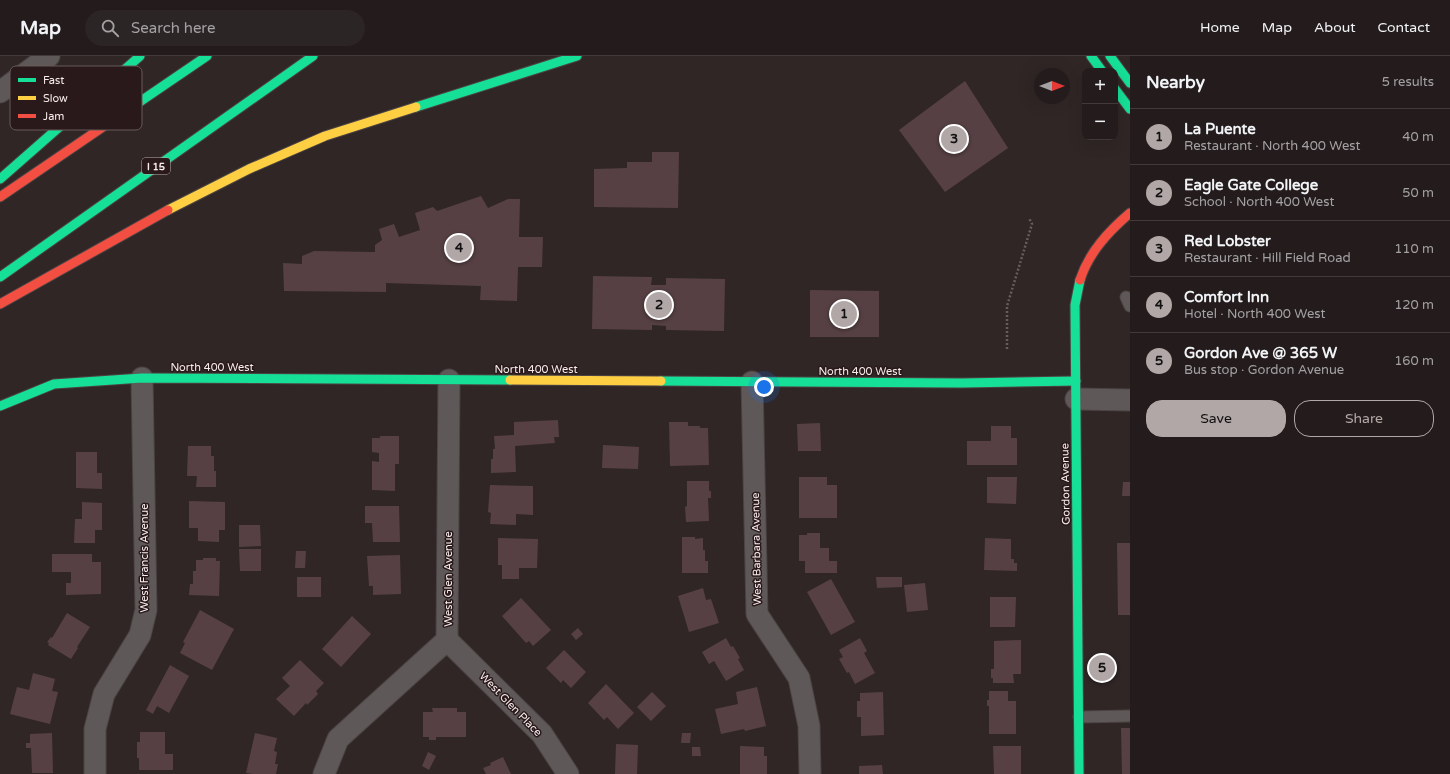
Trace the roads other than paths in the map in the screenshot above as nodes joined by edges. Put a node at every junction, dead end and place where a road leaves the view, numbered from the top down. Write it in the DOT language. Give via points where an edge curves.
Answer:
graph roads {
  1 [pos="49,56"];
  2 [pos="140,56"];
  3 [pos="207,56"];
  4 [pos="313,56"];
  5 [pos="577,56"];
  6 [pos="1091,56"];
  7 [pos="1110,56"];
  8 [pos="35,66"];
  9 [pos="129,66"];
  10 [pos="1100,68"];
  11 [pos="1130,83"];
  12 [pos="10,85"];
  13 [pos="0,92"];
  14 [pos="1118,93"];
  15 [pos="142,100"];
  16 [pos="1130,109"];
  17 [pos="56,130"];
  18 [pos="98,130"];
  19 [pos="0,179"];
  20 [pos="0,197"];
  21 [pos="1130,213"];
  22 [pos="0,277"];
  23 [pos="0,304"];
  24 [pos="142,378"];
  25 [pos="449,380"];
  26 [pos="752,382"];
  27 [pos="1076,390"];
  28 [pos="1130,400"];
  29 [pos="0,406"];
  30 [pos="447,640"];
  31 [pos="1130,716"];
  32 [pos="1079,718"];
  33 [pos="95,774"];
  34 [pos="324,774"];
  35 [pos="568,774"];
  36 [pos="810,774"];
  37 [pos="1079,774"];
  1 -- 8 [label="street"];
  2 -- 9 [label="main road"];
  3 -- 15 [label="main road"];
  4 -- 22 [label="main road, I 15"];
  5 -- 23 [label="main road" via="325,136 256,166 157,215"];
  6 -- 10 [label="main road"];
  7 -- 11 [label="main road"];
  12 -- 13 [label="street"];
  14 -- 16 [label="main road"];
  17 -- 19 [label="main road"];
  18 -- 20 [label="main road"];
  21 -- 27 [label="main road, Gordon Avenue" via="1113,227 1096,247 1080,280 1075,308"];
  24 -- 25 [label="main road, North 400 West"];
  24 -- 29 [label="main road, North 400 West" via="54,384"];
  24 -- 33 [label="street, West Francis Avenue" via="146,610 140,635 104,694 95,729"];
  25 -- 26 [label="main road, North 400 West"];
  25 -- 30 [label="street, West Glen Avenue"];
  26 -- 27 [label="main road, North 400 West" via="962,383"];
  26 -- 36 [label="street, West Barbara Avenue" via="757,614 799,678 809,726"];
  27 -- 28 [label="street"];
  27 -- 32 [label="main road, Gordon Avenue"];
  30 -- 34 [label="street, West Glen Avenue" via="338,739"];
  30 -- 35 [label="street, West Glen Place" via="542,734"];
  31 -- 32 [label="lane"];
  32 -- 37 [label="main road, Gordon Avenue"];
}
